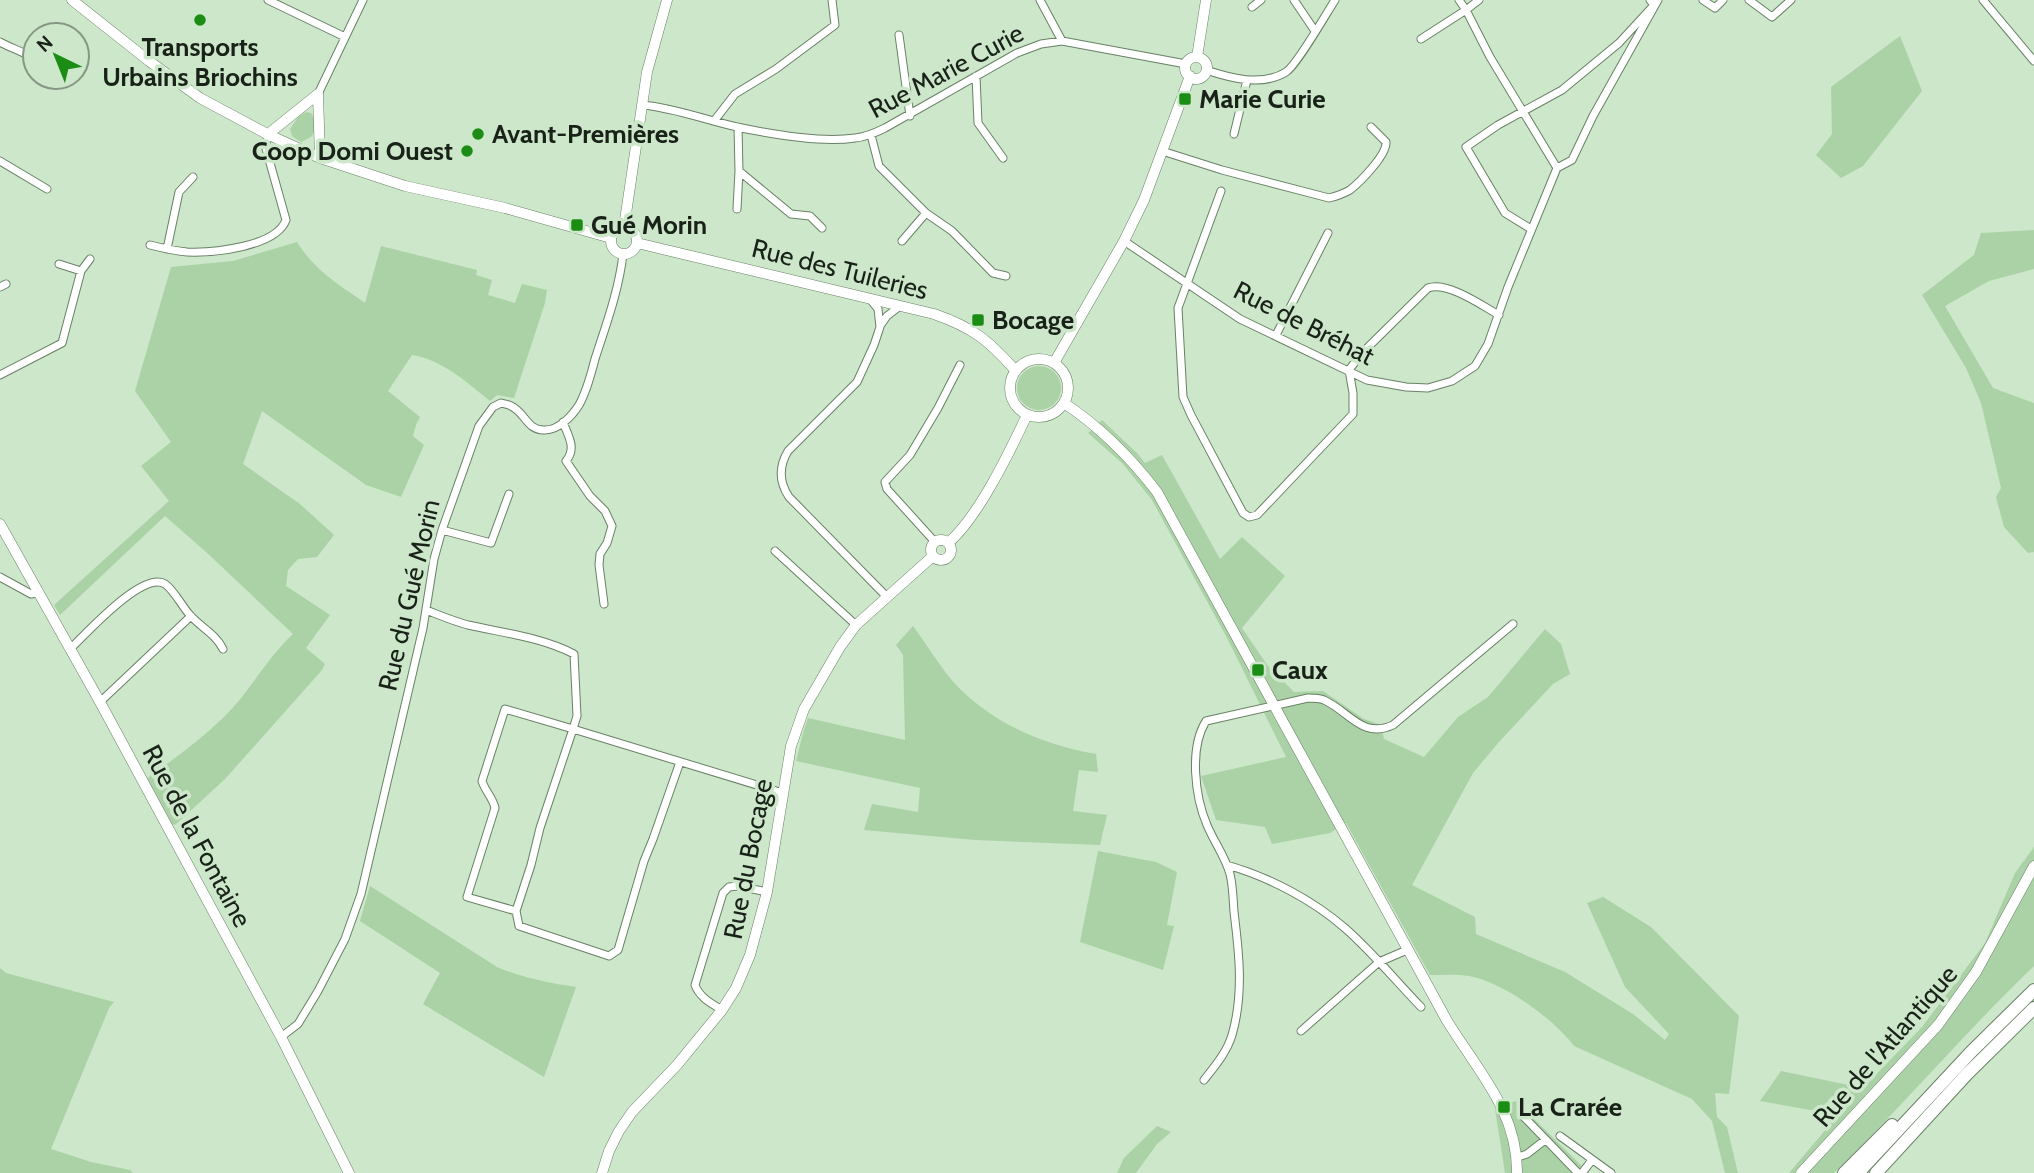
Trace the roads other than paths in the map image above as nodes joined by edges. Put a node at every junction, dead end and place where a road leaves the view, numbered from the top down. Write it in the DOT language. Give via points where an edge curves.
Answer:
graph roads {
  1 [pos="72,0"];
  2 [pos="268,0"];
  3 [pos="363,0"];
  4 [pos="667,0"];
  5 [pos="832,0"];
  6 [pos="1040,0"];
  7 [pos="1206,0"];
  8 [pos="1261,0"];
  9 [pos="1294,0"];
  10 [pos="1335,0"];
  11 [pos="1459,0"];
  12 [pos="1479,0"];
  13 [pos="1703,0"];
  14 [pos="1723,0"];
  15 [pos="1749,0"];
  16 [pos="1791,0"];
  17 [pos="1983,0"];
  18 [pos="1654,2"];
  19 [pos="1252,7"];
  20 [pos="1466,10"];
  21 [pos="1315,31"];
  22 [pos="899,35"];
  23 [pos="345,37"];
  24 [pos="1421,39"];
  25 [pos="1062,41"];
  26 [pos="0,42"];
  27 [pos="21,50"];
  28 [pos="1197,57"];
  29 [pos="2034,61"];
  30 [pos="1186,64"];
  31 [pos="1206,70"];
  32 [pos="976,76"];
  33 [pos="1190,76"];
  34 [pos="1247,80"];
  35 [pos="318,94"];
  36 [pos="643,105"];
  37 [pos="1524,112"];
  38 [pos="909,116"];
  39 [pos="714,121"];
  40 [pos="738,127"];
  41 [pos="1371,127"];
  42 [pos="1234,134"];
  43 [pos="269,135"];
  44 [pos="871,135"];
  45 [pos="1162,151"];
  46 [pos="320,158"];
  47 [pos="1003,158"];
  48 [pos="0,161"];
  49 [pos="1557,169"];
  50 [pos="739,171"];
  51 [pos="193,177"];
  52 [pos="47,188"];
  53 [pos="1221,191"];
  54 [pos="737,209"];
  55 [pos="926,213"];
  56 [pos="624,227"];
  57 [pos="822,228"];
  58 [pos="1531,229"];
  59 [pos="1328,233"];
  60 [pos="611,238"];
  61 [pos="1124,241"];
  62 [pos="902,242"];
  63 [pos="637,243"];
  64 [pos="150,245"];
  65 [pos="167,249"];
  66 [pos="623,254"];
  67 [pos="90,259"];
  68 [pos="59,264"];
  69 [pos="80,271"];
  70 [pos="1006,276"];
  71 [pos="1188,283"];
  72 [pos="870,298"];
  73 [pos="900,306"];
  74 [pos="1499,314"];
  75 [pos="880,327"];
  76 [pos="1276,335"];
  77 [pos="1054,363"];
  78 [pos="960,365"];
  79 [pos="1349,370"];
  80 [pos="1016,371"];
  81 [pos="0,375"];
  82 [pos="1064,403"];
  83 [pos="1027,415"];
  84 [pos="563,422"];
  85 [pos="509,494"];
  86 [pos="0,524"];
  87 [pos="442,530"];
  88 [pos="934,542"];
  89 [pos="948,543"];
  90 [pos="775,551"];
  91 [pos="933,556"];
  92 [pos="0,578"];
  93 [pos="37,593"];
  94 [pos="887,597"];
  95 [pos="604,604"];
  96 [pos="426,610"];
  97 [pos="191,616"];
  98 [pos="1513,624"];
  99 [pos="856,625"];
  100 [pos="70,649"];
  101 [pos="223,649"];
  102 [pos="100,702"];
  103 [pos="1272,705"];
  104 [pos="573,729"];
  105 [pos="680,762"];
  106 [pos="783,793"];
  107 [pos="1227,865"];
  108 [pos="2034,866"];
  109 [pos="767,892"];
  110 [pos="516,911"];
  111 [pos="1407,950"];
  112 [pos="1379,962"];
  113 [pos="2034,990"];
  114 [pos="1421,1007"];
  115 [pos="2034,1008"];
  116 [pos="722,1010"];
  117 [pos="1301,1031"];
  118 [pos="281,1037"];
  119 [pos="1204,1080"];
  120 [pos="1928,1097"];
  121 [pos="1522,1115"];
  122 [pos="1923,1123"];
  123 [pos="1560,1136"];
  124 [pos="1545,1140"];
  125 [pos="1518,1157"];
  126 [pos="1592,1160"];
  127 [pos="349,1173"];
  128 [pos="602,1173"];
  129 [pos="1517,1173"];
  130 [pos="1580,1173"];
  131 [pos="1611,1173"];
  132 [pos="1801,1173"];
  133 [pos="1844,1173"];
  134 [pos="1858,1173"];
  135 [pos="1876,1173"];
  136 [pos="1887,1173"];
  1 -- 43 [label="street" via="200,98"];
  2 -- 23 [label="street"];
  3 -- 23 [label="street"];
  4 -- 36 [label="street"];
  5 -- 39 [label="street" via="835,25 735,94"];
  6 -- 25 [label="street"];
  7 -- 28 [label="street"];
  8 -- 19 [label="street"];
  9 -- 21 [label="street"];
  10 -- 21 [label="street"];
  11 -- 20 [label="street"];
  12 -- 20 [label="street"];
  13 -- 14 [label="street" via="1715,8"];
  15 -- 16 [label="street" via="1772,18"];
  17 -- 29 [label="street"];
  18 -- 37 [label="street" via="1619,43 1562,90"];
  18 -- 49 [label="street, Rue de Bréhat" via="1572,160"];
  20 -- 24 [label="street"];
  20 -- 37 [label="street"];
  21 -- 34 [label="street" via="1287,72"];
  22 -- 38 [label="street"];
  23 -- 35 [label="street"];
  25 -- 30 [label="street, Rue Marie Curie"];
  25 -- 32 [label="street, Rue Marie Curie" via="1017,52"];
  26 -- 27 [label="street"];
  28 -- 30 [label="street"];
  28 -- 31 [label="street" via="1205,62"];
  30 -- 33 [label="street"];
  31 -- 33 [label="street" via="1201,77"];
  31 -- 34 [label="street"];
  32 -- 38 [label="street, Rue Marie Curie"];
  32 -- 47 [label="street" via="978,123"];
  33 -- 45 [label="street"];
  34 -- 42 [label="street"];
  35 -- 43 [label="street"];
  35 -- 46 [label="street"];
  36 -- 39 [label="street, Rue Marie Curie"];
  36 -- 56 [label="street"];
  37 -- 49 [label="street"];
  37 -- 58 [label="street" via="1465,146 1505,213"];
  38 -- 44 [label="street, Rue Marie Curie"];
  39 -- 40 [label="street, Rue Marie Curie"];
  40 -- 44 [label="street, Rue Marie Curie" via="811,138"];
  40 -- 50 [label="street"];
  41 -- 45 [label="street" via="1387,147 1349,191 1329,198"];
  43 -- 46 [label="street"];
  43 -- 65 [label="street" via="265,145 286,220 283,228 269,239 237,247 205,252"];
  44 -- 55 [label="street" via="879,166"];
  45 -- 61 [label="street"];
  46 -- 60 [label="street" via="405,186"];
  48 -- 52 [label="street"];
  49 -- 58 [label="street, Rue de Bréhat"];
  50 -- 54 [label="street"];
  50 -- 57 [label="street" via="791,214 810,216"];
  51 -- 65 [label="street" via="179,192"];
  53 -- 71 [label="street"];
  55 -- 62 [label="street"];
  55 -- 70 [label="street" via="952,231 993,273"];
  56 -- 60 [label="street"];
  56 -- 63 [label="street" via="635,233"];
  58 -- 74 [label="street, Rue de Bréhat"];
  59 -- 76 [label="street"];
  60 -- 66 [label="street" via="612,247"];
  61 -- 71 [label="street, Rue de Bréhat"];
  61 -- 77 [label="street"];
  63 -- 66 [label="street"];
  63 -- 72 [label="street, Rue des Tuileries"];
  64 -- 65 [label="street"];
  66 -- 84 [label="street" via="586,390"];
  67 -- 69 [label="street"];
  68 -- 69 [label="street"];
  69 -- 81 [label="street" via="62,343"];
  71 -- 76 [label="street, Rue de Bréhat" via="1240,320"];
  71 -- 79 [label="street" via="1178,308 1184,397 1249,517 1257,515 1353,415"];
  72 -- 73 [label="street, Rue des Tuileries"];
  72 -- 75 [label="street" via="878,309"];
  73 -- 75 [label="street"];
  73 -- 80 [label="street, Rue des Tuileries" via="971,329"];
  74 -- 79 [label="street" via="1446,287 1428,288"];
  74 -- 79 [label="street, Rue de Bréhat" via="1475,366 1452,381 1428,388 1406,387 1367,380"];
  75 -- 94 [label="street" via="857,382 788,451 781,478 789,497"];
  76 -- 79 [label="street, Rue de Bréhat"];
  77 -- 80 [label="street" via="1034,359"];
  77 -- 82 [label="street" via="1068,381"];
  78 -- 88 [label="street" via="910,455 885,482"];
  80 -- 83 [label="street" via="1011,380 1012,400"];
  82 -- 83 [label="street" via="1047,416"];
  82 -- 103 [label="street" via="1137,465 1157,492"];
  83 -- 89 [label="street" via="989,488"];
  84 -- 87 [label="street, Rue du Gué Morin" via="554,428 534,428 512,406 501,403 493,407 479,426"];
  84 -- 95 [label="street" via="571,440 566,461 612,526 600,554"];
  85 -- 87 [label="street" via="491,543"];
  86 -- 93 [label="street, Rue de la Fontaine"];
  87 -- 96 [label="street, Rue du Gué Morin"];
  88 -- 89 [label="street"];
  88 -- 91 [label="street"];
  89 -- 91 [label="street" via="947,557"];
  90 -- 99 [label="street"];
  91 -- 94 [label="street, Rue du Bocage"];
  92 -- 93 [label="street"];
  93 -- 100 [label="street, Rue de la Fontaine"];
  94 -- 99 [label="street, Rue du Bocage"];
  96 -- 104 [label="street" via="574,654 577,716"];
  96 -- 118 [label="street, Rue du Gué Morin" via="361,894 345,940 318,991 298,1024"];
  97 -- 100 [label="street" via="164,584 153,581 141,585"];
  97 -- 101 [label="street"];
  97 -- 102 [label="street"];
  98 -- 103 [label="street" via="1380,731 1366,728 1322,699"];
  99 -- 106 [label="street, Rue du Bocage" via="804,709 790,746"];
  100 -- 102 [label="street, Rue de la Fontaine"];
  102 -- 118 [label="street, Rue de la Fontaine"];
  103 -- 107 [label="street" via="1206,721 1199,733 1198,790 1207,825"];
  103 -- 111 [label="street"];
  104 -- 105 [label="street"];
  104 -- 110 [label="street"];
  104 -- 110 [label="street" via="505,709 489,755 482,781 495,808 467,897"];
  105 -- 106 [label="street"];
  105 -- 110 [label="street" via="618,950 609,956 519,926"];
  106 -- 109 [label="street, Rue du Bocage"];
  107 -- 112 [label="street" via="1308,901 1346,929"];
  107 -- 119 [label="street" via="1240,977 1231,1037 1222,1058"];
  108 -- 132 [label="street, Rue de l'Atlantique" via="1976,972 1938,1025"];
  109 -- 116 [label="street, Rue du Bocage" via="750,955"];
  109 -- 116 [label="street" via="738,886 723,893 695,985 707,1001"];
  111 -- 112 [label="street"];
  111 -- 125 [label="street" via="1465,1052 1499,1101 1513,1131"];
  112 -- 114 [label="street"];
  112 -- 117 [label="street"];
  113 -- 120 [label="highway"];
  115 -- 122 [label="highway"];
  116 -- 128 [label="street, Rue du Bocage" via="632,1112 619,1130"];
  118 -- 127 [label="street, Rue de la Fontaine"];
  120 -- 133 [label="highway" via="1901,1116"];
  120 -- 134 [label="highway"];
  121 -- 124 [label="street"];
  122 -- 135 [label="highway"];
  122 -- 136 [label="highway"];
  123 -- 126 [label="street"];
  124 -- 125 [label="street"];
  124 -- 130 [label="street"];
  125 -- 129 [label="street"];
  126 -- 130 [label="street"];
  126 -- 131 [label="street"];
}
